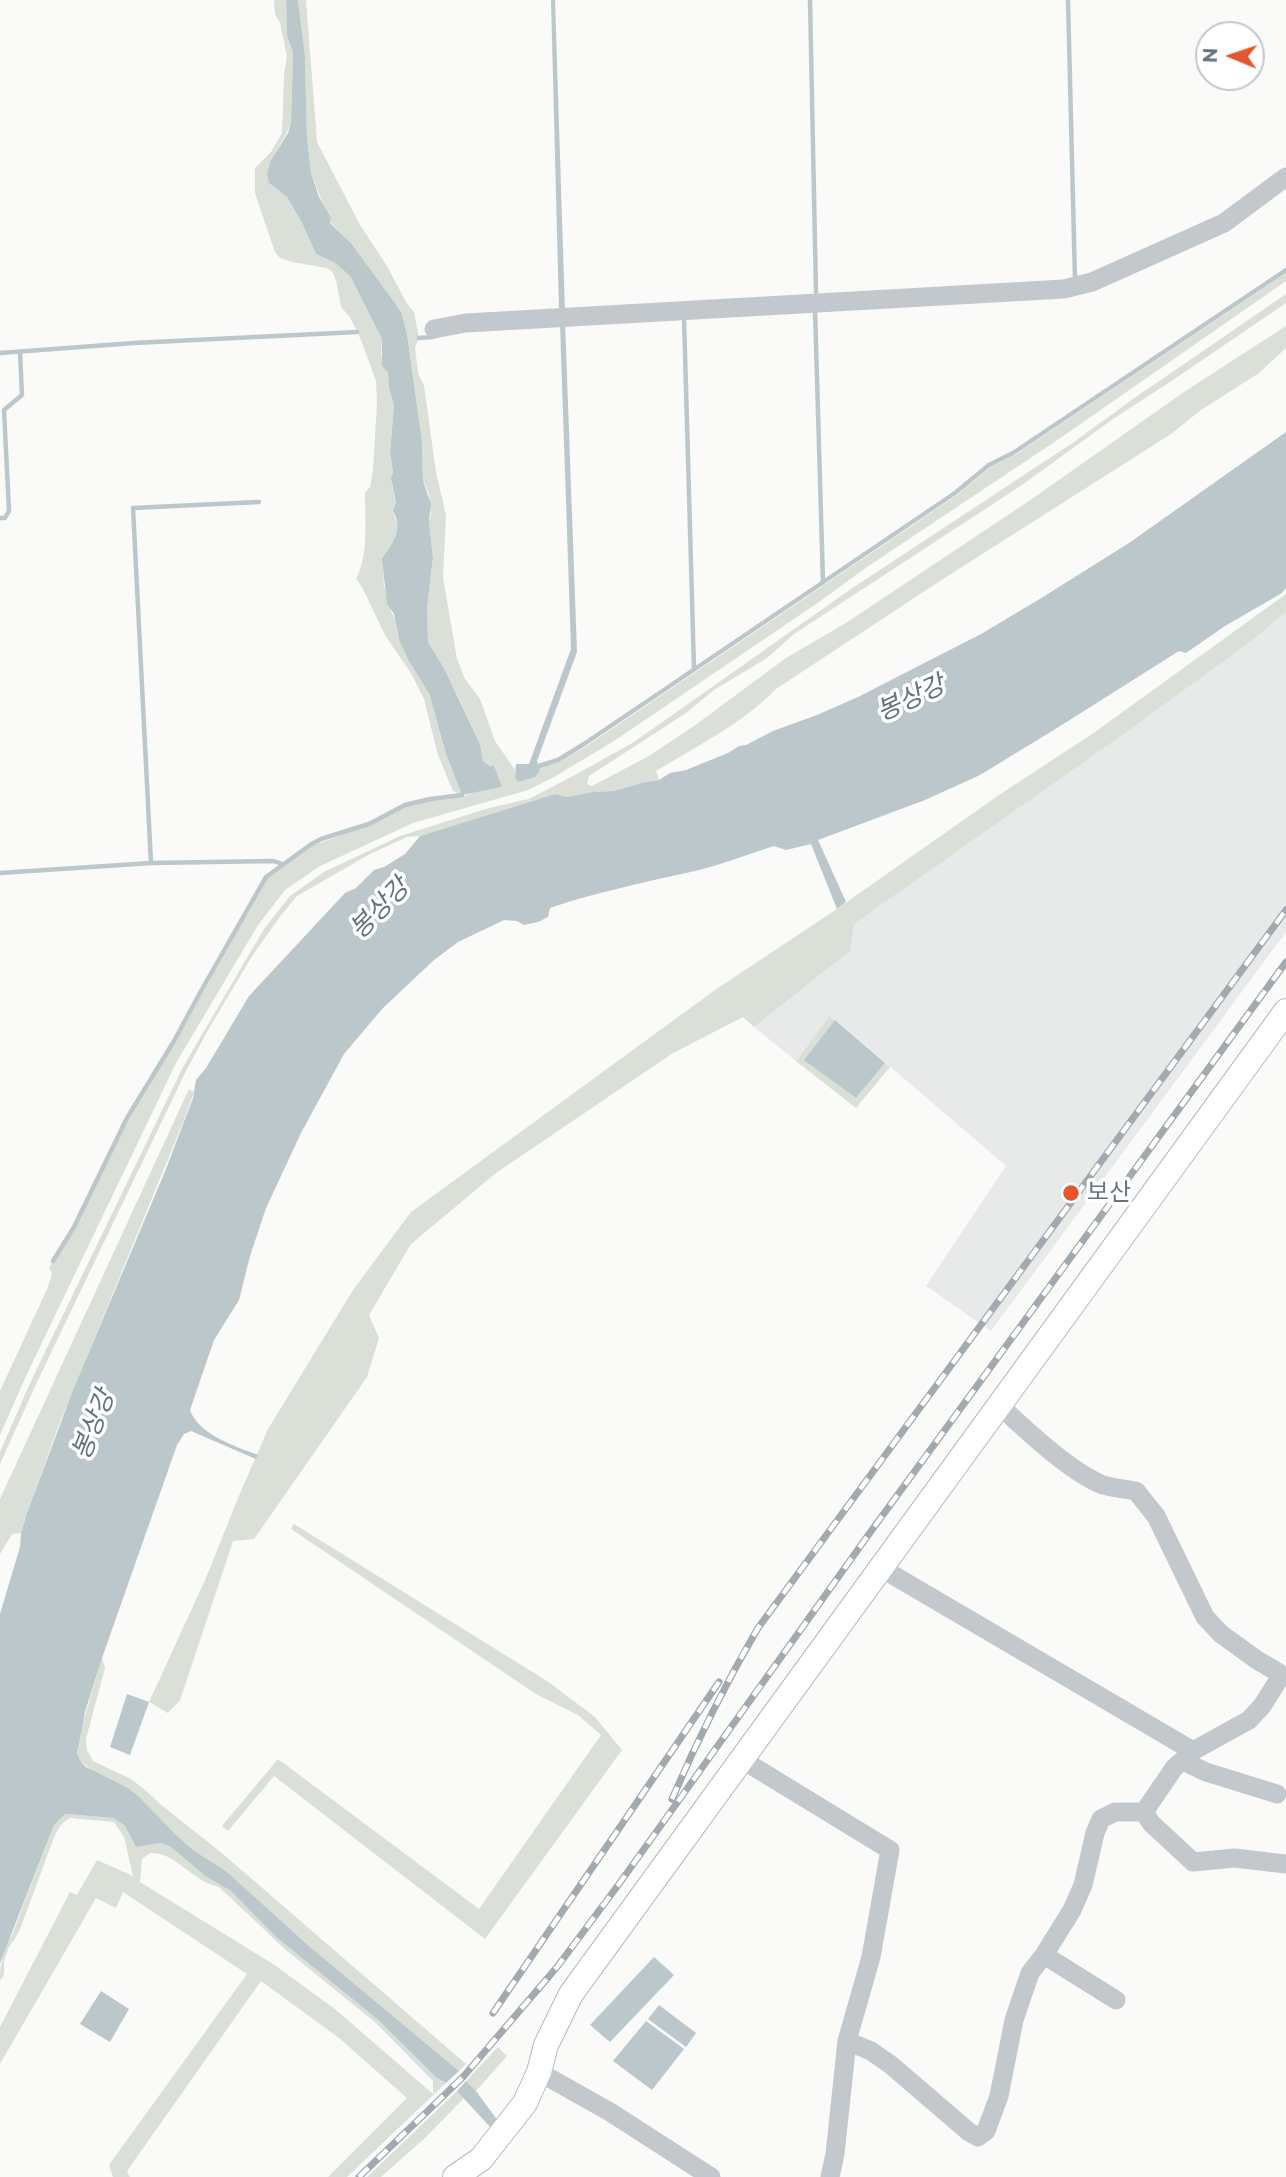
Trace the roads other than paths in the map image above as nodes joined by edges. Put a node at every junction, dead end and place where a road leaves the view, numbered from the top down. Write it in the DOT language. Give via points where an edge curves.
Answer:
graph roads {
  1 [pos="1286,177"];
  2 [pos="434,329"];
  3 [pos="1286,1012"];
  4 [pos="999,1405"];
  5 [pos="881,1568"];
  6 [pos="1284,1676"];
  7 [pos="1188,1756"];
  8 [pos="741,1759"];
  9 [pos="1277,1794"];
  10 [pos="1144,1812"];
  11 [pos="1286,1864"];
  12 [pos="1044,1955"];
  13 [pos="1116,2000"];
  14 [pos="847,2041"];
  15 [pos="538,2072"];
  16 [pos="456,2177"];
  17 [pos="711,2177"];
  18 [pos="830,2177"];
  1 -- 2 [label="street" via="1224,223 1074,288"];
  3 -- 4 [label="main road"];
  4 -- 5 [label="main road"];
  4 -- 6 [label="street" via="1083,1474 1105,1485 1136,1491 1156,1516 1205,1617"];
  5 -- 7 [label="street"];
  5 -- 8 [label="main road"];
  6 -- 7 [label="street" via="1250,1720"];
  7 -- 9 [label="street" via="1206,1772"];
  7 -- 10 [label="street" via="1174,1768"];
  8 -- 14 [label="street" via="890,1850 871,1957"];
  8 -- 15 [label="main road" via="571,1994 545,2045"];
  10 -- 11 [label="street" via="1193,1862 1235,1858"];
  10 -- 12 [label="street" via="1115,1812 1101,1819 1083,1885"];
  12 -- 13 [label="street"];
  12 -- 14 [label="street" via="1022,1993 999,2096 986,2131 978,2137 881,2058"];
  14 -- 18 [label="street"];
  15 -- 16 [label="main road" via="525,2103 502,2133 481,2159"];
  15 -- 17 [label="street"];
}
